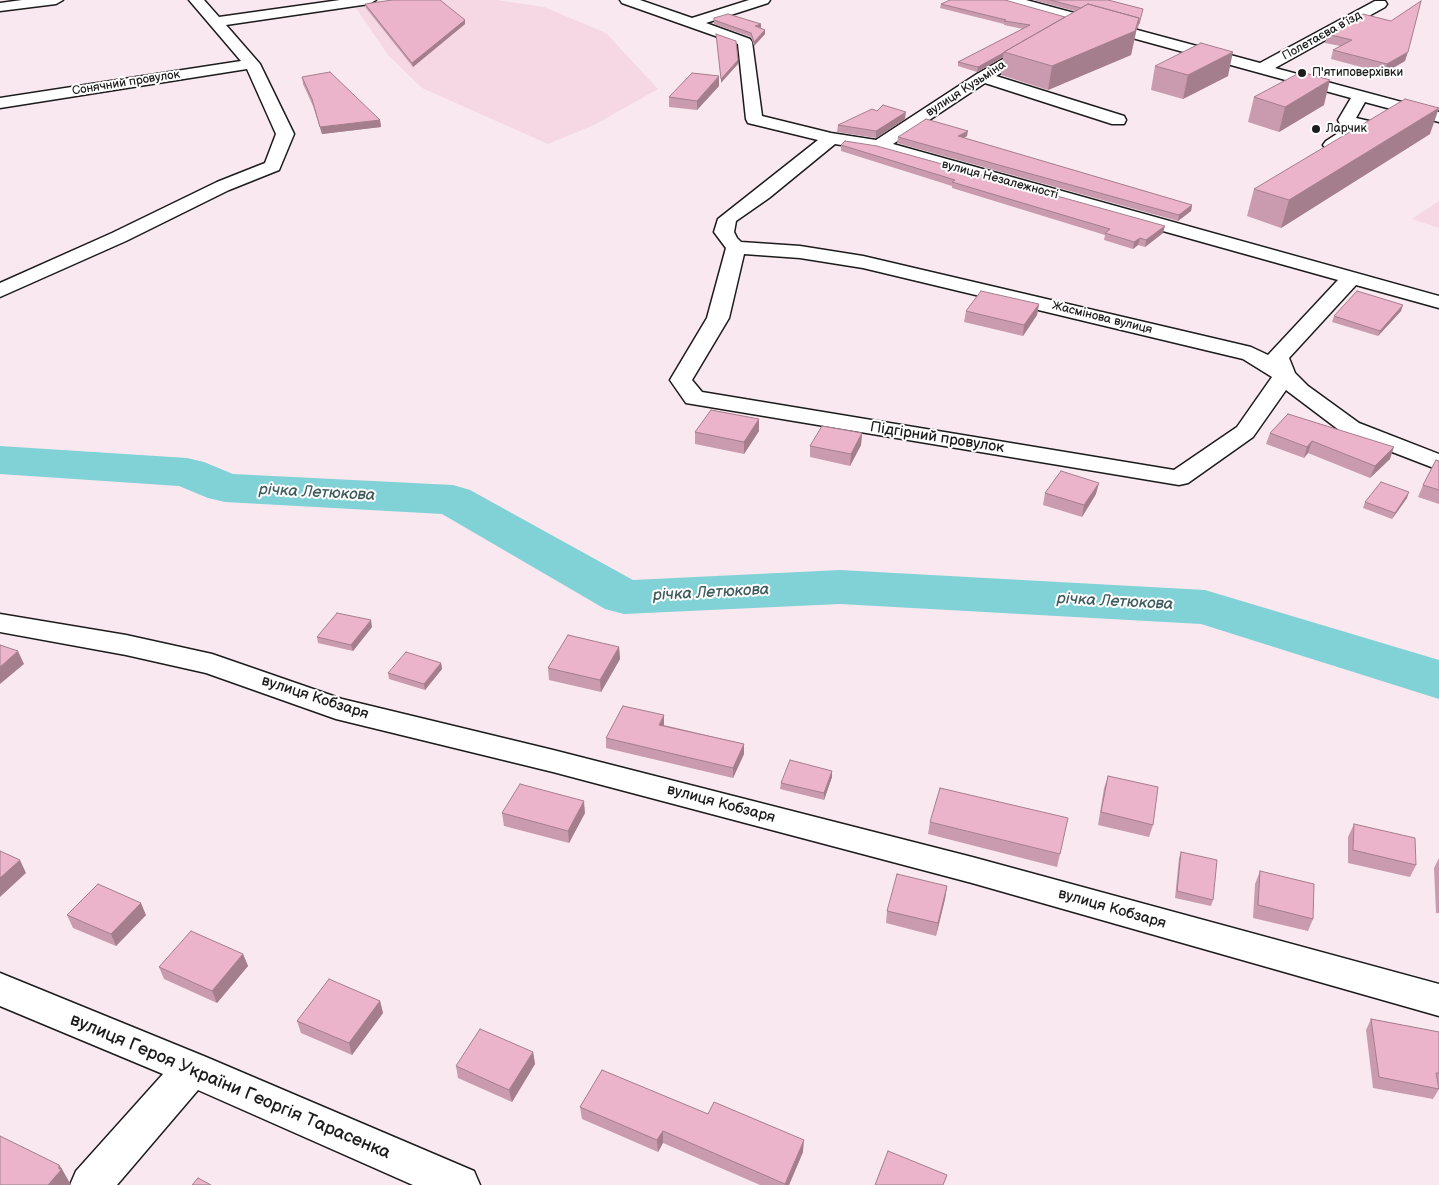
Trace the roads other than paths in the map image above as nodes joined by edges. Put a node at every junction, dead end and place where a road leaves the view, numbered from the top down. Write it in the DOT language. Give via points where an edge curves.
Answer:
graph roads {
  1 [pos="56,0"];
  2 [pos="196,0"];
  3 [pos="369,0"];
  4 [pos="627,0"];
  5 [pos="763,0"];
  6 [pos="1010,0"];
  7 [pos="1380,4"];
  8 [pos="0,7"];
  9 [pos="1081,20"];
  10 [pos="216,22"];
  11 [pos="694,22"];
  12 [pos="1065,29"];
  13 [pos="1048,39"];
  14 [pos="252,64"];
  15 [pos="1263,68"];
  16 [pos="983,77"];
  17 [pos="1360,96"];
  18 [pos="0,103"];
  19 [pos="1439,117"];
  20 [pos="1118,120"];
  21 [pos="831,138"];
  22 [pos="879,146"];
  23 [pos="1314,157"];
  24 [pos="736,246"];
  25 [pos="1352,277"];
  26 [pos="0,291"];
  27 [pos="1439,302"];
  28 [pos="1285,375"];
  29 [pos="1439,462"];
  30 [pos="0,623"];
  31 [pos="0,989"];
  32 [pos="1439,1000"];
  33 [pos="192,1069"];
  34 [pos="91,1185"];
  35 [pos="459,1185"];
  1 -- 8 [label="street"];
  2 -- 10 [label="street"];
  3 -- 10 [label="street"];
  4 -- 11 [label="street, вулиця Незалежності"];
  5 -- 11 [label="street"];
  6 -- 9 [label="street"];
  7 -- 15 [label="street, Полетаєва в’їзд"];
  9 -- 12 [label="street"];
  9 -- 15 [label="street"];
  10 -- 14 [label="street"];
  11 -- 21 [label="street, вулиця Незалежності" via="745,42 754,119"];
  13 -- 16 [label="street, вулиця Кузьміна"];
  14 -- 18 [label="street, Сонячний провулок"];
  14 -- 26 [label="street" via="285,134 273,166 223,186"];
  15 -- 17 [label="street"];
  16 -- 20 [label="street"];
  16 -- 22 [label="street, вулиця Кузьміна"];
  17 -- 19 [label="street"];
  17 -- 23 [label="street" via="1346,120 1363,125"];
  21 -- 22 [label="street, вулиця Незалежності"];
  21 -- 24 [label="street" via="727,219 724,232"];
  22 -- 25 [label="street, вулиця Незалежності"];
  24 -- 28 [label="street, Жасмінова вулиця" via="863,262 986,290 1251,354"];
  24 -- 28 [label="street, Підгірний провулок" via="718,318 681,380 694,398 1180,478 1245,432"];
  25 -- 27 [label="street, вулиця Незалежності"];
  25 -- 28 [label="street" via="1278,357"];
  28 -- 29 [label="street, Жасмінова вулиця" via="1300,391 1351,428"];
  30 -- 32 [label="street, вулиця Кобзаря" via="212,664 336,708 553,760 972,870"];
  31 -- 33 [label="street, вулиця Героя України Георгія Тарасенка"];
  33 -- 34 [label="street"];
  33 -- 35 [label="street, вулиця Героя України Георгія Тарасенка"];
}
